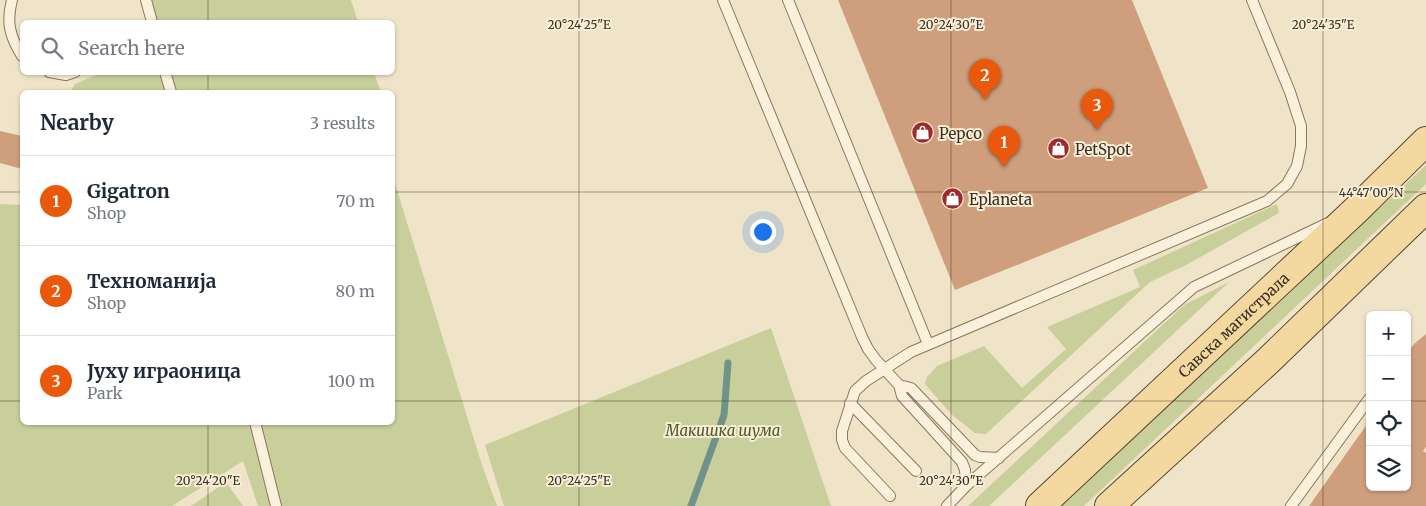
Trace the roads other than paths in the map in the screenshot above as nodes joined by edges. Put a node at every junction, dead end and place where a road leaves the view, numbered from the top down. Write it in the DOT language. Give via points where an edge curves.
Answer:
graph roads {
  1 [pos="12,0"];
  2 [pos="146,0"];
  3 [pos="723,0"];
  4 [pos="788,0"];
  5 [pos="1252,0"];
  6 [pos="151,20"];
  7 [pos="20,53"];
  8 [pos="166,75"];
  9 [pos="170,90"];
  10 [pos="1426,141"];
  11 [pos="1426,208"];
  12 [pos="1356,210"];
  13 [pos="928,344"];
  14 [pos="885,368"];
  15 [pos="900,385"];
  16 [pos="1368,401"];
  17 [pos="850,403"];
  18 [pos="256,425"];
  19 [pos="999,458"];
  20 [pos="916,471"];
  21 [pos="966,486"];
  22 [pos="890,496"];
  23 [pos="276,506"];
  24 [pos="947,506"];
  25 [pos="1040,506"];
  26 [pos="1109,506"];
  27 [pos="1291,506"];
  1 -- 7 [label="lane" via="9,28"];
  2 -- 6 [label="lane"];
  3 -- 14 [label="lane" via="862,337"];
  4 -- 13 [label="lane"];
  5 -- 13 [label="lane" via="1301,126 1297,166 1287,184 1267,201"];
  8 -- 9 [label="lane"];
  10 -- 12 [label="main road, Савска магистрала"];
  11 -- 26 [label="main road" via="1269,360"];
  12 -- 19 [label="lane" via="1194,287"];
  12 -- 25 [label="main road, Савска магистрала"];
  13 -- 14 [label="lane"];
  14 -- 15 [label="lane"];
  14 -- 17 [label="lane" via="866,380"];
  15 -- 19 [label="lane" via="912,388 975,455"];
  15 -- 21 [label="lane" via="902,396 962,462"];
  16 -- 27 [label="lane"];
  17 -- 20 [label="lane"];
  17 -- 22 [label="lane" via="842,431 845,448"];
  18 -- 23 [label="lane"];
  19 -- 21 [label="lane"];
  21 -- 24 [label="lane"];
}
